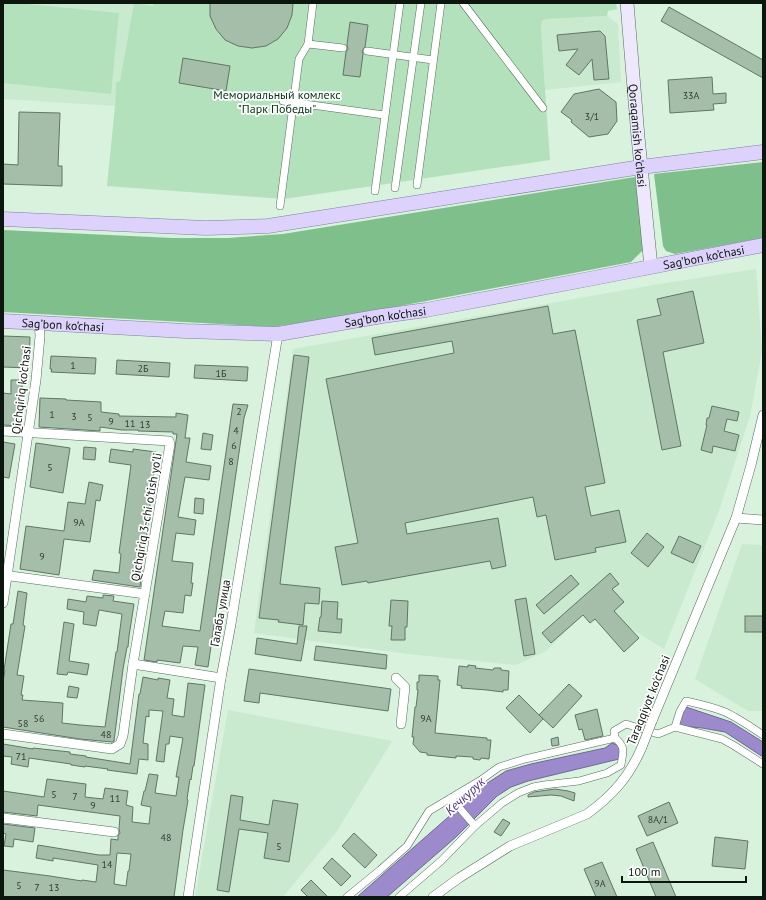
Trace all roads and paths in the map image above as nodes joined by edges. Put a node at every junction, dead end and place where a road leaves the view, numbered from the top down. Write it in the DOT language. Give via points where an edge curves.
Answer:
graph roads {
  1 [pos="313,3"];
  2 [pos="400,3"];
  3 [pos="421,3"];
  4 [pos="441,3"];
  5 [pos="463,3"];
  6 [pos="627,3"];
  7 [pos="634,3"];
  8 [pos="308,44"];
  9 [pos="343,48"];
  10 [pos="367,51"];
  11 [pos="393,55"];
  12 [pos="413,58"];
  13 [pos="433,60"];
  14 [pos="283,101"];
  15 [pos="293,102"];
  16 [pos="543,108"];
  17 [pos="384,114"];
  18 [pos="763,152"];
  19 [pos="644,167"];
  20 [pos="417,185"];
  21 [pos="395,188"];
  22 [pos="375,191"];
  23 [pos="280,206"];
  24 [pos="3,219"];
  25 [pos="763,245"];
  26 [pos="654,266"];
  27 [pos="3,321"];
  28 [pos="39,322"];
  29 [pos="278,334"];
  30 [pos="763,415"];
  31 [pos="3,431"];
  32 [pos="28,432"];
  33 [pos="736,518"];
  34 [pos="763,520"];
  35 [pos="5,576"];
  36 [pos="145,594"];
  37 [pos="3,603"];
  38 [pos="133,664"];
  39 [pos="221,678"];
  40 [pos="396,678"];
  41 [pos="401,724"];
  42 [pos="675,726"];
  43 [pos="3,734"];
  44 [pos="763,735"];
  45 [pos="615,738"];
  46 [pos="763,764"];
  47 [pos="451,798"];
  48 [pos="3,818"];
  49 [pos="475,826"];
  50 [pos="114,832"];
  51 [pos="188,897"];
  52 [pos="347,897"];
  53 [pos="399,897"];
  54 [pos="434,897"];
  1 -- 8 [label="street"];
  2 -- 11 [label="street"];
  3 -- 12 [label="street"];
  4 -- 13 [label="street"];
  5 -- 16 [label="street"];
  6 -- 19 [label="main road, Qoraqamish ko'chasi"];
  7 -- 19 [label="main road, Qoraqamish ko'chasi"];
  8 -- 9 [label="street"];
  8 -- 15 [label="street" via="299,59"];
  10 -- 11 [label="street"];
  11 -- 12 [label="street"];
  11 -- 17 [label="street"];
  12 -- 13 [label="street"];
  12 -- 21 [label="street"];
  13 -- 20 [label="street"];
  14 -- 15 [label="street"];
  15 -- 17 [label="street"];
  15 -- 23 [label="street"];
  17 -- 22 [label="street"];
  18 -- 19 [label="main road"];
  19 -- 24 [label="main road" via="268,226 206,228"];
  19 -- 26 [label="main road, Qoraqamish ko'chasi"];
  25 -- 26 [label="main road, Sag’bon ko’chasi"];
  26 -- 29 [label="main road, Sag’bon ko’chasi" via="426,310"];
  27 -- 28 [label="main road, Sag’bon ko’chasi"];
  28 -- 29 [label="main road, Sag’bon ko’chasi"];
  28 -- 32 [label="street, Qichqiriq ko'chasi" via="36,380"];
  29 -- 39 [label="street, Галаба улица"];
  30 -- 33 [label="street, Taraqqiyot ko'chasi"];
  31 -- 32 [label="street"];
  32 -- 35 [label="street, Qichqiriq ko'chasi"];
  32 -- 36 [label="street, Qichqiriq 3-chi o'tish yo'li" via="169,441"];
  33 -- 34 [label="street"];
  33 -- 54 [label="street, Taraqqiyot ko'chasi, bridge" via="642,747 626,777 587,814 510,846 458,878"];
  35 -- 36 [label="street, Qichqiriq 3-chi o'tish yo'li"];
  35 -- 37 [label="street, Qichqiriq ko'chasi"];
  36 -- 38 [label="street, Qichqiriq 3-chi o'tish yo'li"];
  38 -- 39 [label="street"];
  38 -- 43 [label="street, Qichqiriq 3-chi o'tish yo'li" via="123,736 120,744 112,749"];
  39 -- 51 [label="street, Галаба улица"];
  40 -- 41 [label="street" via="405,687"];
  42 -- 44 [label="street" via="686,701 716,709"];
  42 -- 45 [label="street" via="658,734 626,724 614,731"];
  42 -- 46 [label="street" via="722,739"];
  45 -- 47 [label="street" via="499,767"];
  45 -- 49 [label="street" via="624,750 621,765 593,778 533,787 518,793"];
  47 -- 49 [label="street"];
  47 -- 52 [label="street" via="429,811 407,846"];
  48 -- 50 [label="street"];
  49 -- 53 [label="street" via="441,861"];
}
